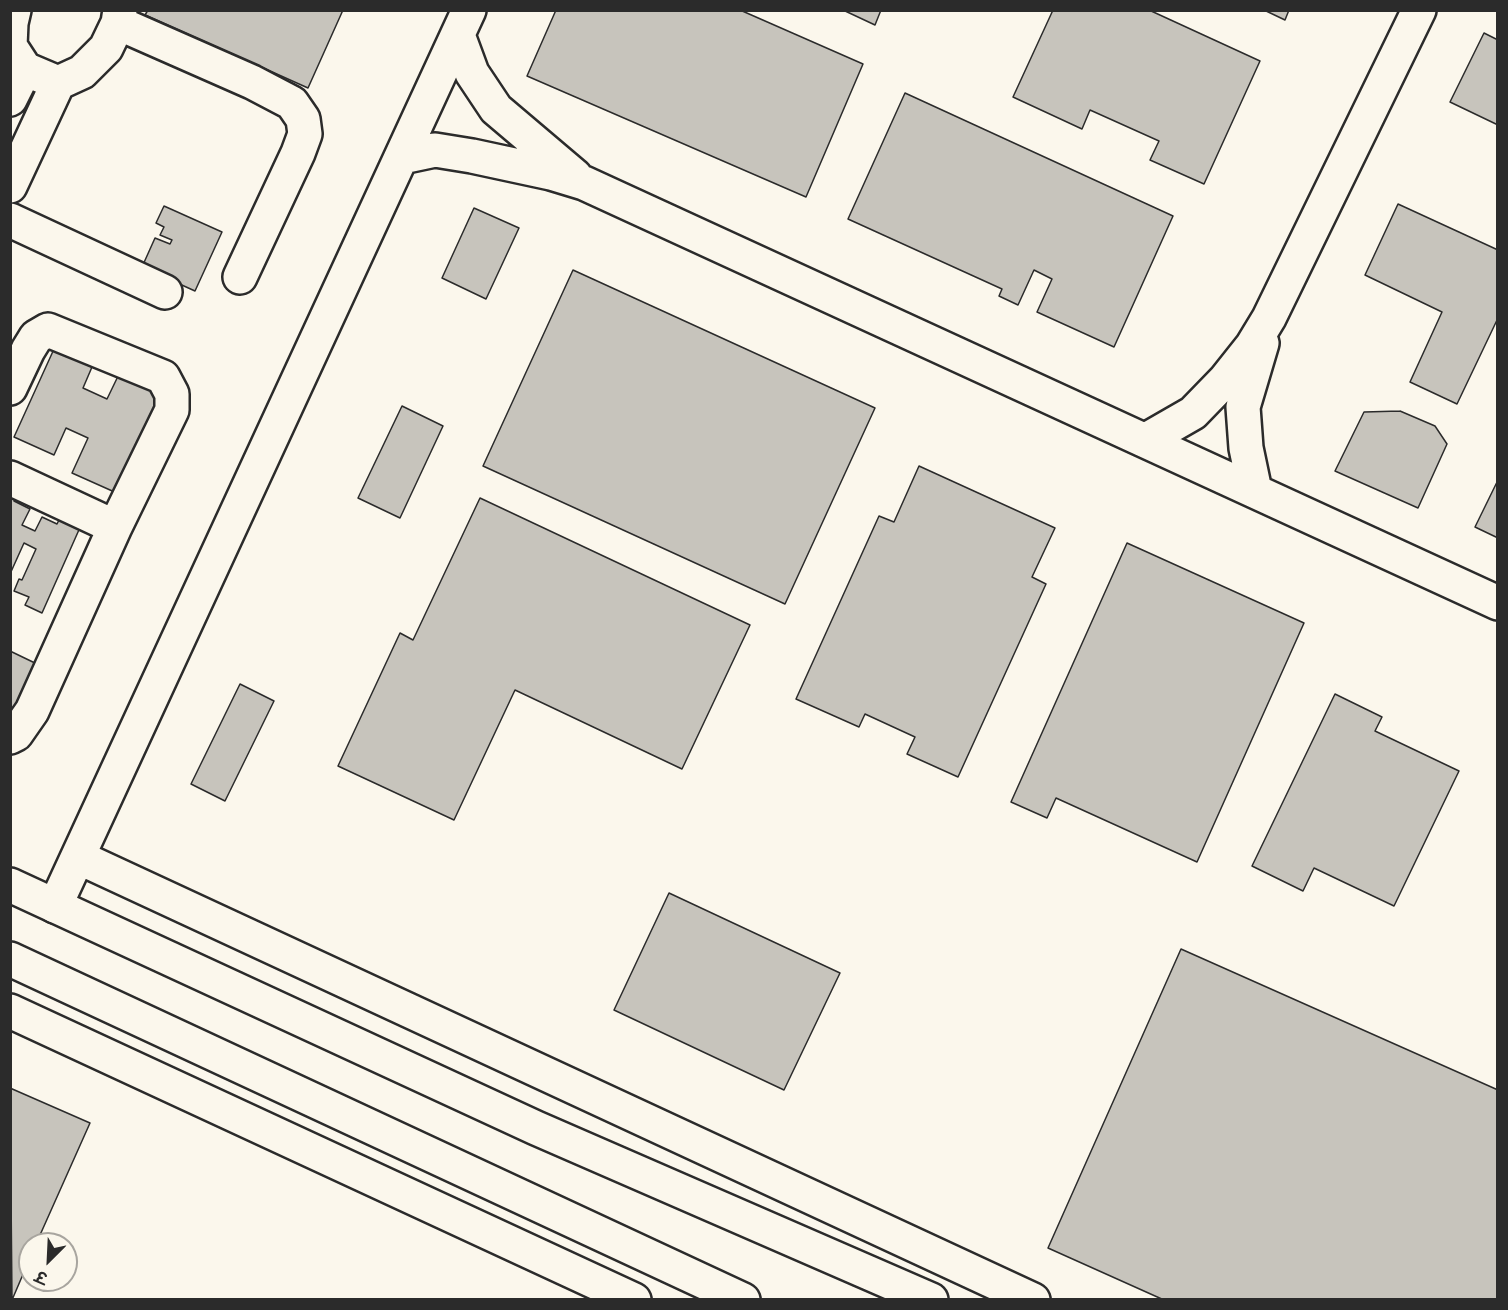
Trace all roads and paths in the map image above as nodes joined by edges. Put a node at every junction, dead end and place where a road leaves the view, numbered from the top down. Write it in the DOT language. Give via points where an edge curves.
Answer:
graph roads {
  1 [pos="14,10"];
  2 [pos="1419,10"];
  3 [pos="119,17"];
  4 [pos="463,23"];
  5 [pos="15,54"];
  6 [pos="58,83"];
  7 [pos="10,99"];
  8 [pos="402,157"];
  9 [pos="584,183"];
  10 [pos="10,186"];
  11 [pos="10,220"];
  12 [pos="240,277"];
  13 [pos="165,292"];
  14 [pos="1269,318"];
  15 [pos="10,388"];
  16 [pos="1146,440"];
  17 [pos="10,478"];
  18 [pos="1255,491"];
  19 [pos="115,527"];
  20 [pos="1497,603"];
  21 [pos="10,737"];
  22 [pos="78,857"];
  23 [pos="10,885"];
  24 [pos="56,906"];
  25 [pos="10,959"];
  26 [pos="10,1011"];
  27 [pos="893,1291"];
  28 [pos="634,1299"];
  29 [pos="742,1299"];
  30 [pos="931,1299"];
  31 [pos="1033,1299"];
  1 -- 5 [label="main road" via="11,23"];
  2 -- 14 [label="main road"];
  3 -- 6 [label="main road" via="106,48 82,72"];
  3 -- 12 [label="main road" via="292,103 303,119 305,134 298,153"];
  4 -- 8 [label="main road"];
  4 -- 9 [label="main road" via="472,73 496,109"];
  5 -- 6 [label="main road"];
  5 -- 7 [label="main road"];
  6 -- 10 [label="main road"];
  8 -- 9 [label="main road" via="435,150 551,172"];
  8 -- 22 [label="main road"];
  9 -- 16 [label="main road"];
  11 -- 13 [label="main road"];
  14 -- 16 [label="main road" via="1225,380 1193,413"];
  14 -- 18 [label="main road" via="1243,407"];
  15 -- 19 [label="main road" via="32,343 48,330 163,377 172,394 172,410"];
  16 -- 18 [label="main road"];
  17 -- 19 [label="main road"];
  18 -- 20 [label="main road"];
  19 -- 21 [label="main road" via="32,711"];
  22 -- 24 [label="main road"];
  22 -- 31 [label="main road"];
  23 -- 24 [label="main road"];
  24 -- 27 [label="main road"];
  25 -- 29 [label="main road"];
  26 -- 28 [label="main road"];
  27 -- 30 [label="main road"];
}
